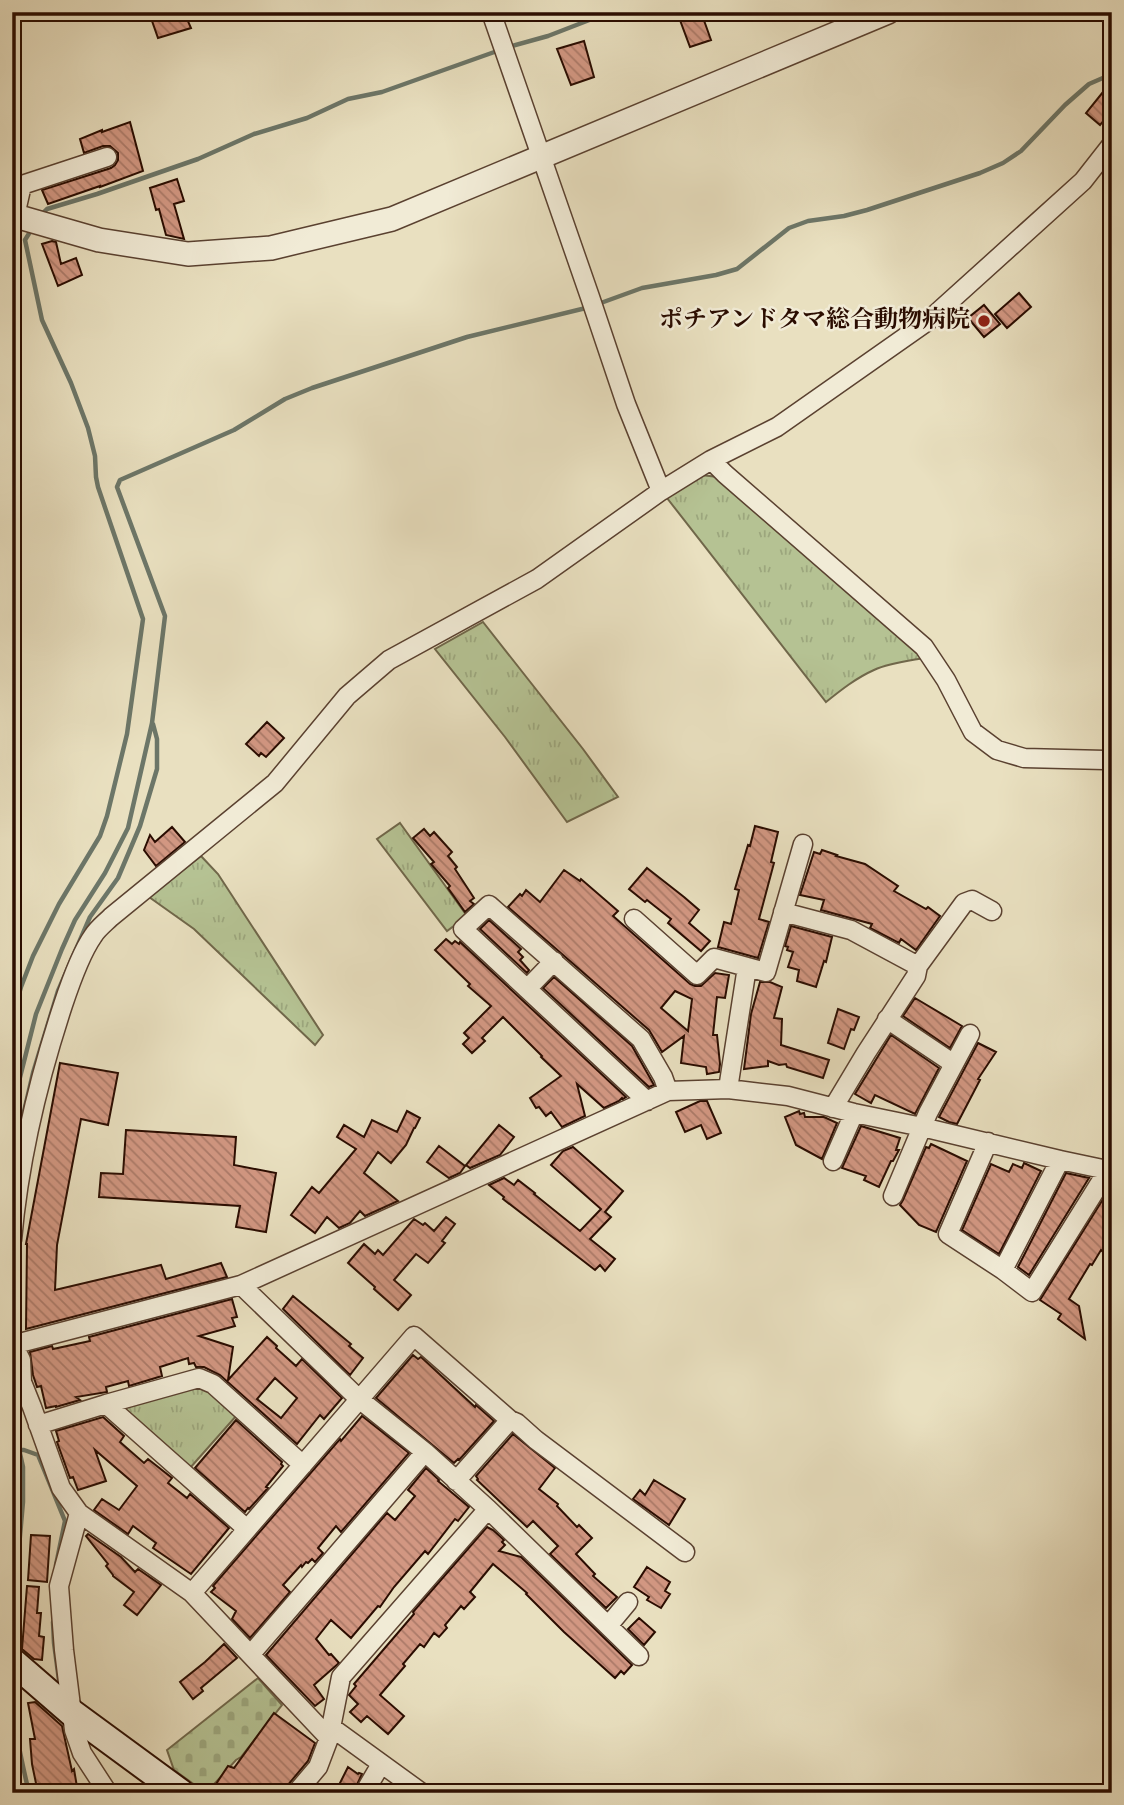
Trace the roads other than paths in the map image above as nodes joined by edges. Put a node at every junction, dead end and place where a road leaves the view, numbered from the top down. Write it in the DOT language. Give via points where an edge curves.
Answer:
graph roads {
  1 [pos="491,12"];
  2 [pos="888,12"];
  3 [pos="1112,145"];
  4 [pos="541,156"];
  5 [pos="107,157"];
  6 [pos="23,212"];
  7 [pos="711,460"];
  8 [pos="661,491"];
  9 [pos="1112,762"];
  10 [pos="803,844"];
  11 [pos="992,911"];
  12 [pos="783,912"];
  13 [pos="634,919"];
  14 [pos="554,961"];
  15 [pos="918,966"];
  16 [pos="747,967"];
  17 [pos="527,989"];
  18 [pos="887,1019"];
  19 [pos="970,1034"];
  20 [pos="954,1063"];
  21 [pos="728,1089"];
  22 [pos="668,1091"];
  23 [pos="646,1101"];
  24 [pos="833,1108"];
  25 [pos="854,1113"];
  26 [pos="922,1127"];
  27 [pos="988,1142"];
  28 [pos="1060,1160"];
  29 [pos="833,1161"];
  30 [pos="1110,1170"];
  31 [pos="893,1196"];
  32 [pos="12,1240"];
  33 [pos="1003,1270"];
  34 [pos="241,1285"];
  35 [pos="12,1344"];
  36 [pos="359,1399"];
  37 [pos="106,1404"];
  38 [pos="510,1420"];
  39 [pos="38,1425"];
  40 [pos="425,1452"];
  41 [pos="303,1465"];
  42 [pos="456,1481"];
  43 [pos="488,1509"];
  44 [pos="79,1513"];
  45 [pos="247,1530"];
  46 [pos="685,1552"];
  47 [pos="192,1593"];
  48 [pos="628,1602"];
  49 [pos="608,1626"];
  50 [pos="251,1654"];
  51 [pos="639,1656"];
  52 [pos="18,1666"];
  53 [pos="72,1713"];
  54 [pos="330,1732"];
  55 [pos="381,1763"];
  56 [pos="107,1793"];
  57 [pos="181,1793"];
  58 [pos="296,1793"];
  59 [pos="364,1793"];
  60 [pos="422,1793"];
  1 -- 4 [label="street"];
  2 -- 4 [label="street"];
  3 -- 7 [label="street" via="1083,181 928,321 777,427"];
  4 -- 6 [label="street" via="392,219 271,248 188,254 99,240"];
  4 -- 8 [label="street" via="626,404"];
  5 -- 6 [label="street" via="22,185"];
  7 -- 8 [label="street"];
  7 -- 9 [label="street" via="923,647 973,732 997,750 1024,758"];
  8 -- 32 [label="street" via="537,579 389,660 347,696 275,783 93,935 50,1043 29,1126"];
  10 -- 12 [label="street"];
  11 -- 15 [label="street" via="972,900 964,903"];
  12 -- 15 [label="street" via="851,930"];
  12 -- 16 [label="street" via="766,972"];
  13 -- 16 [label="street" via="697,975 714,958"];
  14 -- 17 [label="street"];
  14 -- 17 [label="street" via="489,905 463,929"];
  14 -- 22 [label="street" via="641,1039"];
  15 -- 18 [label="street"];
  16 -- 21 [label="street"];
  17 -- 23 [label="street"];
  18 -- 20 [label="street"];
  18 -- 24 [label="street"];
  19 -- 20 [label="street"];
  20 -- 26 [label="street"];
  21 -- 22 [label="street"];
  21 -- 24 [label="street" via="788,1096"];
  22 -- 23 [label="street"];
  23 -- 34 [label="street"];
  24 -- 25 [label="street"];
  25 -- 26 [label="street"];
  25 -- 29 [label="street"];
  26 -- 27 [label="street"];
  26 -- 31 [label="street"];
  27 -- 28 [label="street"];
  27 -- 33 [label="street" via="948,1234"];
  28 -- 30 [label="street"];
  28 -- 33 [label="street"];
  30 -- 33 [label="street" via="1032,1292"];
  34 -- 35 [label="street"];
  34 -- 36 [label="street"];
  35 -- 39 [label="street"];
  36 -- 38 [label="street" via="414,1336"];
  36 -- 40 [label="street"];
  36 -- 41 [label="street"];
  37 -- 39 [label="street"];
  37 -- 41 [label="street" via="199,1378 212,1384"];
  37 -- 45 [label="street"];
  38 -- 42 [label="street"];
  38 -- 46 [label="street"];
  39 -- 44 [label="street" via="61,1488"];
  40 -- 42 [label="street"];
  40 -- 50 [label="street"];
  41 -- 45 [label="street"];
  42 -- 43 [label="street"];
  43 -- 49 [label="street"];
  43 -- 54 [label="street" via="341,1677"];
  44 -- 47 [label="street"];
  44 -- 53 [label="street" via="59,1586"];
  45 -- 47 [label="street"];
  47 -- 50 [label="street"];
  48 -- 49 [label="street"];
  49 -- 51 [label="street"];
  50 -- 54 [label="street"];
  52 -- 53 [label="main road"];
  53 -- 56 [label="street" via="82,1753"];
  53 -- 57 [label="main road"];
  54 -- 55 [label="street"];
  54 -- 58 [label="street" via="318,1767"];
  55 -- 59 [label="street"];
  55 -- 60 [label="street"];
}
